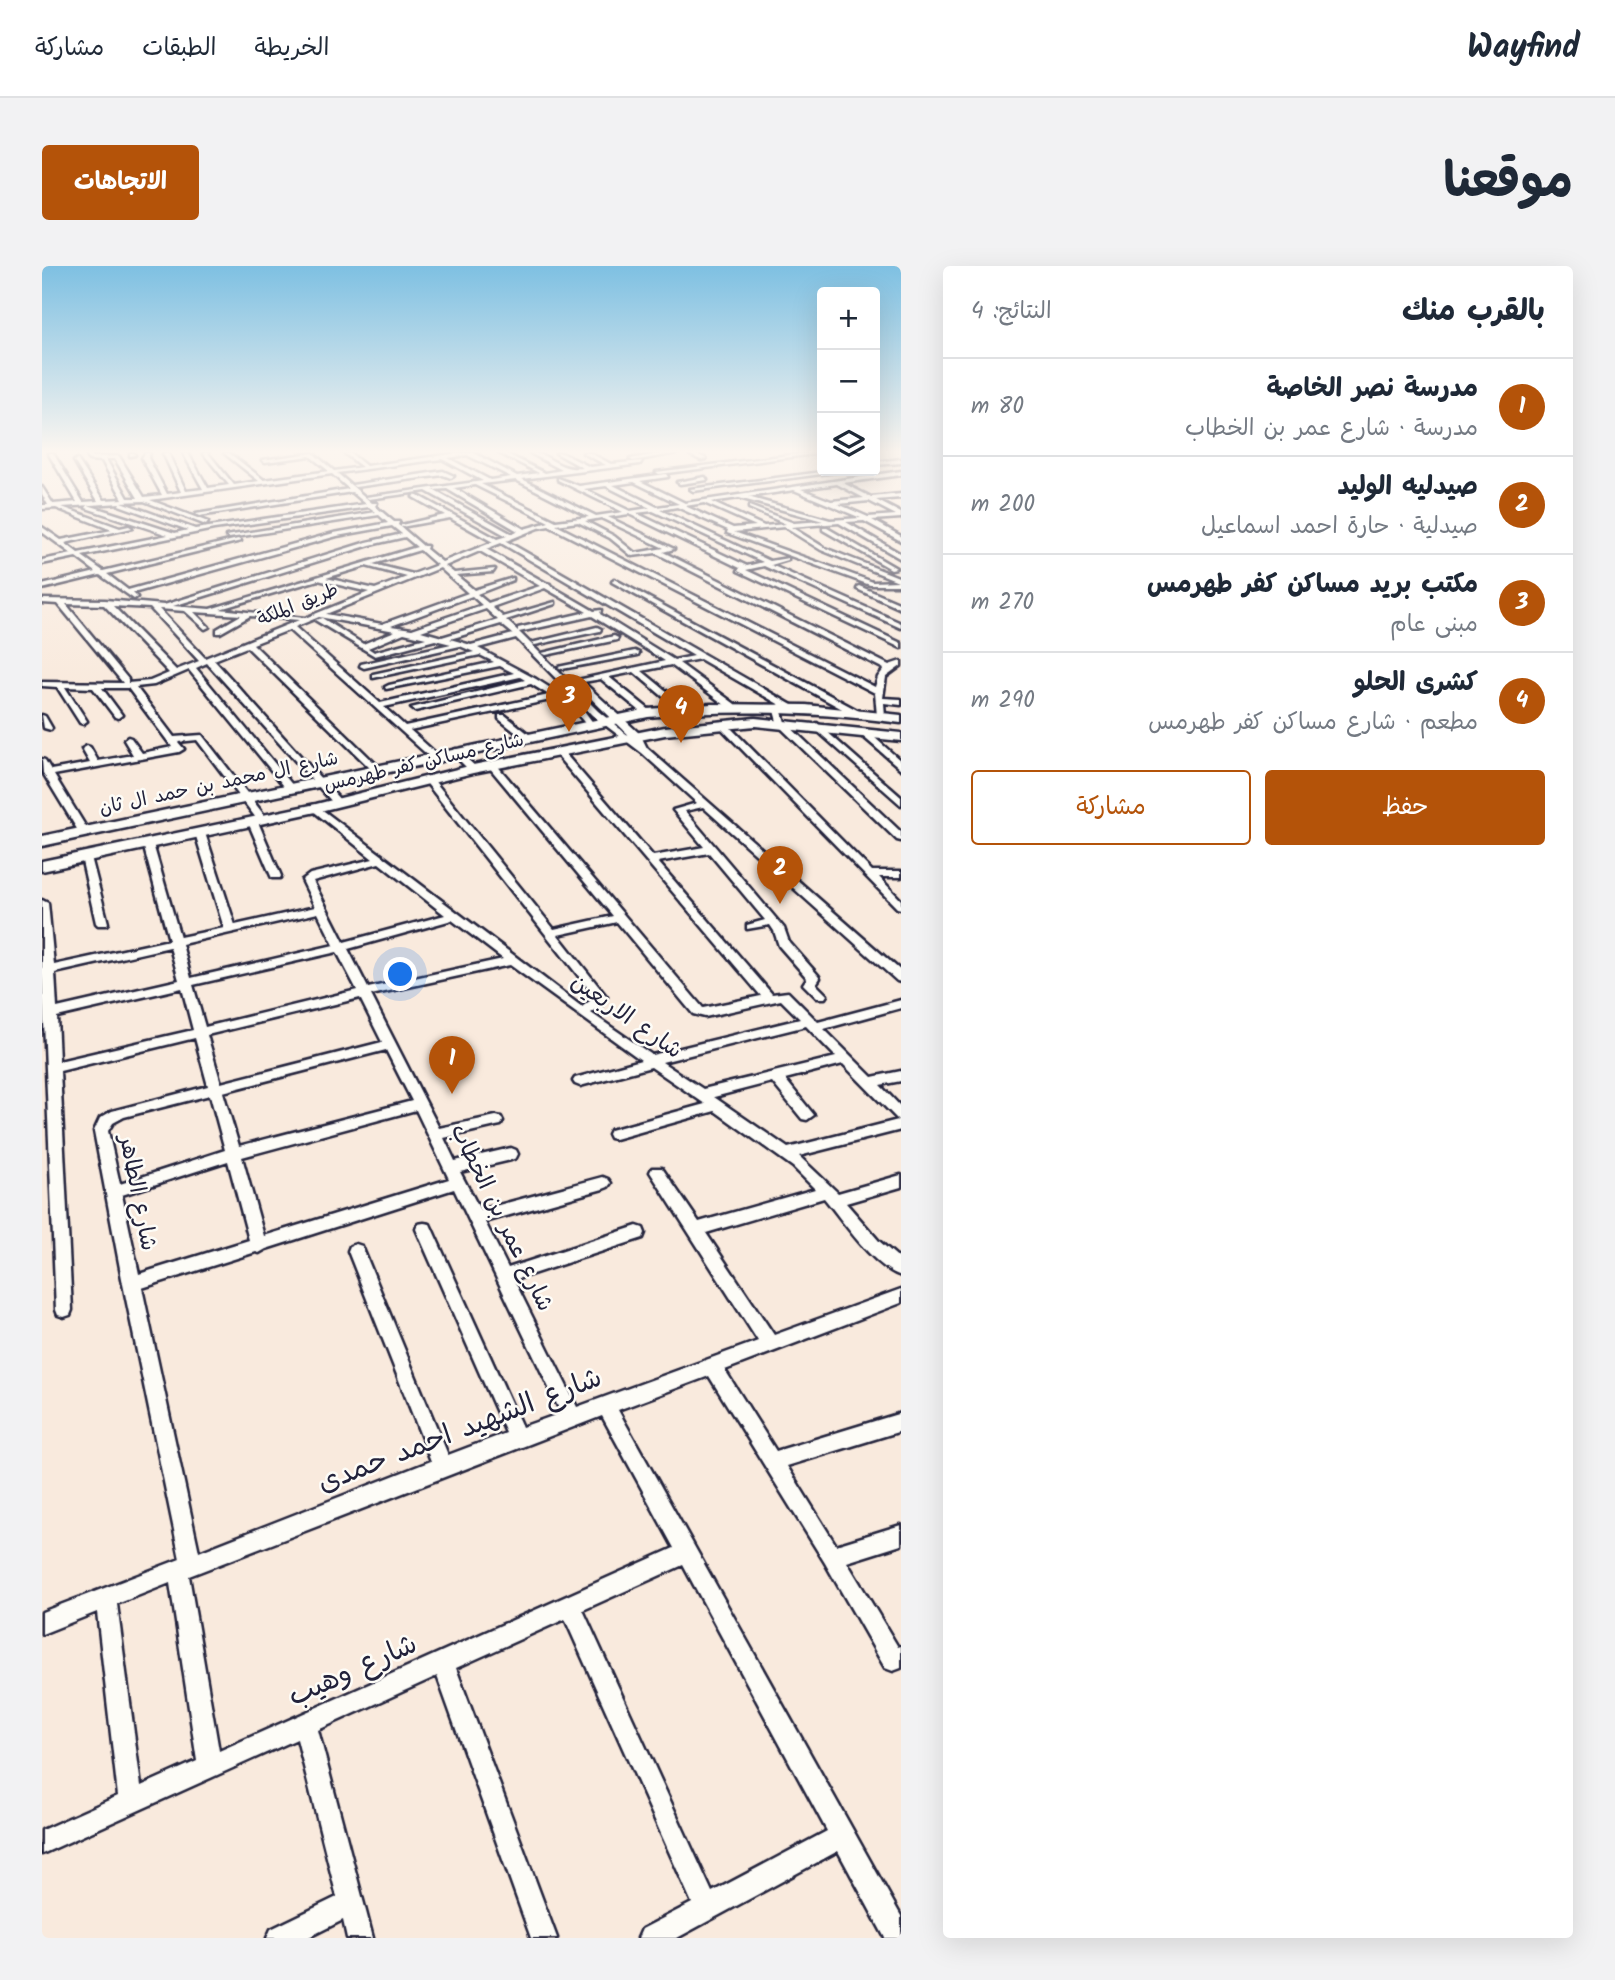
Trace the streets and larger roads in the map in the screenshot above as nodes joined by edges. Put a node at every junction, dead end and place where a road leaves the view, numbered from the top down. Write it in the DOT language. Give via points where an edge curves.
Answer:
graph roads {
  1 [pos="45,531"];
  2 [pos="114,531"];
  3 [pos="163,531"];
  4 [pos="195,531"];
  5 [pos="221,531"];
  6 [pos="262,531"];
  7 [pos="349,531"];
  8 [pos="404,531"];
  9 [pos="406,531"];
  10 [pos="480,531"];
  11 [pos="503,531"];
  12 [pos="522,531"];
  13 [pos="565,531"];
  14 [pos="598,531"];
  15 [pos="632,531"];
  16 [pos="667,531"];
  17 [pos="702,531"];
  18 [pos="730,531"];
  19 [pos="792,531"];
  20 [pos="829,531"];
  21 [pos="854,531"];
  22 [pos="175,535"];
  23 [pos="510,535"];
  24 [pos="229,536"];
  25 [pos="408,536"];
  26 [pos="792,538"];
  27 [pos="780,539"];
  28 [pos="498,540"];
  29 [pos="653,540"];
  30 [pos="769,540"];
  31 [pos="802,540"];
  32 [pos="238,541"];
  33 [pos="61,542"];
  34 [pos="816,544"];
  35 [pos="840,544"];
  36 [pos="621,545"];
  37 [pos="424,547"];
  38 [pos="479,548"];
  39 [pos="779,549"];
  40 [pos="658,552"];
  41 [pos="835,554"];
  42 [pos="78,555"];
  43 [pos="262,555"];
  44 [pos="752,555"];
  45 [pos="796,555"];
  46 [pos="818,556"];
  47 [pos="901,557"];
  48 [pos="786,559"];
  49 [pos="42,562"];
  50 [pos="362,563"];
  51 [pos="443,563"];
  52 [pos="766,564"];
  53 [pos="745,568"];
  54 [pos="493,570"];
  55 [pos="899,570"];
  56 [pos="882,572"];
  57 [pos="102,573"];
  58 [pos="457,573"];
  59 [pos="52,575"];
  60 [pos="412,576"];
  61 [pos="316,578"];
  62 [pos="511,579"];
  63 [pos="571,580"];
  64 [pos="614,581"];
  65 [pos="901,581"];
  66 [pos="61,582"];
  67 [pos="663,582"];
  68 [pos="652,584"];
  69 [pos="640,586"];
  70 [pos="883,586"];
  71 [pos="42,587"];
  72 [pos="543,587"];
  73 [pos="72,589"];
  74 [pos="629,589"];
  75 [pos="373,591"];
  76 [pos="127,592"];
  77 [pos="475,593"];
  78 [pos="901,593"];
  79 [pos="82,595"];
  80 [pos="649,599"];
  81 [pos="42,601"];
  82 [pos="60,601"];
  83 [pos="92,601"];
  84 [pos="105,601"];
  85 [pos="638,601"];
  86 [pos="553,603"];
  87 [pos="489,605"];
  88 [pos="151,606"];
  89 [pos="622,606"];
  90 [pos="901,607"];
  91 [pos="173,610"];
  92 [pos="188,610"];
  93 [pos="205,611"];
  94 [pos="593,613"];
  95 [pos="248,614"];
  96 [pos="312,616"];
  97 [pos="504,619"];
  98 [pos="361,622"];
  99 [pos="205,626"];
  100 [pos="289,626"];
  101 [pos="901,626"];
  102 [pos="386,627"];
  103 [pos="597,629"];
  104 [pos="338,630"];
  105 [pos="220,631"];
  106 [pos="409,631"];
  107 [pos="519,633"];
  108 [pos="441,637"];
  109 [pos="614,638"];
  110 [pos="354,641"];
  111 [pos="247,643"];
  112 [pos="535,643"];
  113 [pos="466,646"];
  114 [pos="901,646"];
  115 [pos="483,653"];
  116 [pos="546,653"];
  117 [pos="635,653"];
  118 [pos="704,656"];
  119 [pos="206,660"];
  120 [pos="672,662"];
  121 [pos="502,663"];
  122 [pos="896,665"];
  123 [pos="191,667"];
  124 [pos="562,667"];
  125 [pos="635,670"];
  126 [pos="174,673"];
  127 [pos="521,674"];
  128 [pos="376,676"];
  129 [pos="603,676"];
  130 [pos="42,678"];
  131 [pos="533,681"];
  132 [pos="577,681"];
  133 [pos="128,683"];
  134 [pos="42,684"];
  135 [pos="60,685"];
  136 [pos="96,686"];
  137 [pos="389,687"];
  138 [pos="556,696"];
  139 [pos="879,696"];
  140 [pos="901,702"];
  141 [pos="377,706"];
  142 [pos="732,706"];
  143 [pos="783,707"];
  144 [pos="415,708"];
  145 [pos="683,709"];
  146 [pos="648,713"];
  147 [pos="856,713"];
  148 [pos="118,715"];
  149 [pos="881,716"];
  150 [pos="502,717"];
  151 [pos="42,718"];
  152 [pos="901,719"];
  153 [pos="612,720"];
  154 [pos="83,721"];
  155 [pos="781,723"];
  156 [pos="590,724"];
  157 [pos="722,724"];
  158 [pos="817,726"];
  159 [pos="48,728"];
  160 [pos="403,729"];
  161 [pos="863,732"];
  162 [pos="527,737"];
  163 [pos="630,737"];
  164 [pos="901,737"];
  165 [pos="128,740"];
  166 [pos="172,740"];
  167 [pos="87,749"];
  168 [pos="558,751"];
  169 [pos="645,751"];
  170 [pos="456,752"];
  171 [pos="139,756"];
  172 [pos="435,757"];
  173 [pos="42,762"];
  174 [pos="95,764"];
  175 [pos="492,765"];
  176 [pos="901,766"];
  177 [pos="473,769"];
  178 [pos="377,770"];
  179 [pos="48,773"];
  180 [pos="429,780"];
  181 [pos="319,783"];
  182 [pos="291,789"];
  183 [pos="246,799"];
  184 [pos="901,802"];
  185 [pos="338,803"];
  186 [pos="704,804"];
  187 [pos="316,808"];
  188 [pos="258,821"];
  189 [pos="84,832"];
  190 [pos="200,833"];
  191 [pos="901,838"];
  192 [pos="42,841"];
  193 [pos="148,844"];
  194 [pos="712,849"];
  195 [pos="86,857"];
  196 [pos="380,860"];
  197 [pos="649,860"];
  198 [pos="42,866"];
  199 [pos="870,874"];
  200 [pos="901,874"];
  201 [pos="276,876"];
  202 [pos="42,903"];
  203 [pos="901,906"];
  204 [pos="322,909"];
  205 [pos="451,917"];
  206 [pos="621,918"];
  207 [pos="773,921"];
  208 [pos="102,923"];
  209 [pos="751,927"];
  210 [pos="230,929"];
  211 [pos="549,934"];
  212 [pos="44,938"];
  213 [pos="174,941"];
  214 [pos="341,947"];
  215 [pos="513,961"];
  216 [pos="47,971"];
  217 [pos="901,978"];
  218 [pos="186,983"];
  219 [pos="363,993"];
  220 [pos="821,995"];
  221 [pos="769,998"];
  222 [pos="901,1004"];
  223 [pos="582,1013"];
  224 [pos="51,1014"];
  225 [pos="812,1024"];
  226 [pos="200,1033"];
  227 [pos="390,1045"];
  228 [pos="845,1059"];
  229 [pos="652,1061"];
  230 [pos="52,1068"];
  231 [pos="775,1076"];
  232 [pos="901,1076"];
  233 [pos="580,1081"];
  234 [pos="869,1083"];
  235 [pos="216,1090"];
  236 [pos="700,1095"];
  237 [pos="420,1104"];
  238 [pos="716,1106"];
  239 [pos="807,1115"];
  240 [pos="901,1116"];
  241 [pos="496,1121"];
  242 [pos="901,1125"];
  243 [pos="435,1134"];
  244 [pos="615,1134"];
  245 [pos="235,1153"];
  246 [pos="511,1154"];
  247 [pos="785,1154"];
  248 [pos="657,1172"];
  249 [pos="454,1175"];
  250 [pos="901,1181"];
  251 [pos="604,1183"];
  252 [pos="113,1192"];
  253 [pos="832,1195"];
  254 [pos="475,1218"];
  255 [pos="424,1229"];
  256 [pos="695,1230"];
  257 [pos="638,1233"];
  258 [pos="258,1246"];
  259 [pos="356,1251"];
  260 [pos="901,1269"];
  261 [pos="504,1276"];
  262 [pos="131,1284"];
  263 [pos="901,1296"];
  264 [pos="64,1310"];
  265 [pos="770,1344"];
  266 [pos="712,1365"];
  267 [pos="606,1405"];
  268 [pos="573,1418"];
  269 [pos="901,1422"];
  270 [pos="518,1438"];
  271 [pos="773,1461"];
  272 [pos="443,1466"];
  273 [pos="901,1535"];
  274 [pos="687,1553"];
  275 [pos="832,1556"];
  276 [pos="184,1567"];
  277 [pos="106,1598"];
  278 [pos="569,1606"];
  279 [pos="42,1623"];
  280 [pos="897,1658"];
  281 [pos="443,1663"];
  282 [pos="304,1725"];
  283 [pos="210,1768"];
  284 [pos="131,1803"];
  285 [pos="842,1836"];
  286 [pos="42,1842"];
  287 [pos="351,1903"];
  288 [pos="707,1908"];
  289 [pos="281,1938"];
  290 [pos="360,1938"];
  291 [pos="544,1938"];
  292 [pos="651,1938"];
  293 [pos="899,1938"];
  1 -- 33 [label="street"];
  2 -- 33 [label="street"];
  3 -- 22 [label="street"];
  4 -- 22 [label="street"];
  5 -- 24 [label="street"];
  6 -- 24 [label="street"];
  7 -- 43 [label="street"];
  8 -- 25 [label="street"];
  9 -- 37 [label="street"];
  10 -- 28 [label="street"];
  11 -- 23 [label="street"];
  12 -- 23 [label="street, طريق الملكة"];
  13 -- 67 [label="street"];
  14 -- 36 [label="street"];
  15 -- 29 [label="street"];
  16 -- 53 [label="street"];
  17 -- 44 [label="street"];
  18 -- 39 [label="street"];
  19 -- 31 [label="street"];
  20 -- 55 [label="street"];
  21 -- 47 [label="street"];
  22 -- 42 [label="street"];
  23 -- 28 [label="street, طريق الملكة"];
  24 -- 32 [label="street"];
  25 -- 37 [label="street"];
  25 -- 88 [label="street"];
  25 -- 91 [label="street"];
  26 -- 31 [label="street"];
  27 -- 30 [label="street"];
  28 -- 38 [label="street, طريق الملكة"];
  28 -- 63 [label="street"];
  29 -- 36 [label="street"];
  29 -- 40 [label="street" via="671,548"];
  31 -- 34 [label="street"];
  32 -- 43 [label="street"];
  32 -- 57 [label="street"];
  33 -- 42 [label="street"];
  34 -- 35 [label="street"];
  34 -- 41 [label="street"];
  36 -- 40 [label="street" via="636,555"];
  37 -- 50 [label="street"];
  37 -- 51 [label="street"];
  38 -- 51 [label="street, طريق الملكة"];
  38 -- 72 [label="street"];
  39 -- 44 [label="street"];
  39 -- 45 [label="street"];
  40 -- 122 [label="street"];
  41 -- 46 [label="street"];
  41 -- 56 [label="street"];
  42 -- 49 [label="street"];
  42 -- 57 [label="street"];
  43 -- 76 [label="street"];
  44 -- 52 [label="street"];
  45 -- 48 [label="street"];
  45 -- 70 [label="street"];
  48 -- 52 [label="street"];
  48 -- 90 [label="street"];
  50 -- 60 [label="street"];
  50 -- 61 [label="street"];
  51 -- 58 [label="street"];
  51 -- 60 [label="street, طريق الملكة"];
  51 -- 77 [label="street"];
  52 -- 53 [label="street"];
  52 -- 101 [label="street"];
  53 -- 114 [label="street" via="740,570"];
  54 -- 58 [label="street"];
  55 -- 56 [label="street"];
  56 -- 65 [label="street"];
  57 -- 66 [label="street"];
  57 -- 76 [label="street"];
  58 -- 77 [label="street"];
  59 -- 66 [label="street"];
  60 -- 75 [label="street, طريق الملكة"];
  61 -- 75 [label="street"];
  61 -- 93 [label="street"];
  62 -- 77 [label="street"];
  63 -- 72 [label="street"];
  63 -- 89 [label="street"];
  64 -- 74 [label="street"];
  65 -- 70 [label="street"];
  66 -- 71 [label="street"];
  66 -- 73 [label="street"];
  67 -- 68 [label="street"];
  67 -- 139 [label="street"];
  69 -- 74 [label="street"];
  70 -- 78 [label="street"];
  72 -- 87 [label="street"];
  72 -- 94 [label="street"];
  74 -- 80 [label="street"];
  75 -- 96 [label="street, طريق الملكة"];
  76 -- 88 [label="street"];
  77 -- 87 [label="street"];
  77 -- 102 [label="street"];
  79 -- 83 [label="street"];
  80 -- 85 [label="street"];
  80 -- 147 [label="street"];
  81 -- 82 [label="street"];
  82 -- 83 [label="street"];
  82 -- 133 [label="street"];
  83 -- 84 [label="street"];
  84 -- 88 [label="street"];
  84 -- 126 [label="street"];
  86 -- 97 [label="street"];
  87 -- 97 [label="street"];
  87 -- 106 [label="street"];
  88 -- 91 [label="street"];
  88 -- 119 [label="street"];
  89 -- 94 [label="street"];
  89 -- 118 [label="street"];
  91 -- 92 [label="street"];
  92 -- 93 [label="street"];
  92 -- 99 [label="street"];
  93 -- 95 [label="street"];
  94 -- 107 [label="street"];
  94 -- 120 [label="street"];
  95 -- 96 [label="street"];
  95 -- 105 [label="street"];
  96 -- 98 [label="street"];
  96 -- 100 [label="street, طريق الملكة"];
  96 -- 104 [label="street"];
  97 -- 107 [label="street"];
  97 -- 108 [label="street"];
  98 -- 102 [label="street"];
  98 -- 104 [label="street"];
  100 -- 111 [label="street, طريق الملكة"];
  100 -- 141 [label="street"];
  102 -- 106 [label="street"];
  102 -- 110 [label="street"];
  103 -- 112 [label="street"];
  104 -- 110 [label="street"];
  106 -- 108 [label="street"];
  106 -- 110 [label="street" via="367,649"];
  107 -- 112 [label="street"];
  107 -- 113 [label="street"];
  107 -- 153 [label="street"];
  108 -- 113 [label="street"];
  108 -- 113 [label="street" via="360,663"];
  109 -- 116 [label="street"];
  111 -- 119 [label="street, طريق الملكة"];
  111 -- 178 [label="street"];
  112 -- 116 [label="street"];
  113 -- 115 [label="street"];
  115 -- 121 [label="street"];
  115 -- 128 [label="street"];
  116 -- 124 [label="street"];
  117 -- 124 [label="street"];
  118 -- 120 [label="street"];
  118 -- 143 [label="street"];
  119 -- 123 [label="street, طريق الملكة"];
  119 -- 181 [label="street"];
  120 -- 125 [label="street"];
  120 -- 142 [label="street"];
  121 -- 127 [label="street"];
  121 -- 137 [label="street"];
  122 -- 139 [label="street" via="881,676"];
  123 -- 126 [label="street, طريق الملكة"];
  123 -- 182 [label="street"];
  124 -- 132 [label="street"];
  125 -- 129 [label="street"];
  125 -- 145 [label="street"];
  126 -- 133 [label="street, طريق الملكة"];
  127 -- 131 [label="street"];
  127 -- 141 [label="street"];
  129 -- 132 [label="street"];
  129 -- 146 [label="street"];
  130 -- 133 [label="street, طريق الملكة"];
  131 -- 138 [label="street"];
  131 -- 144 [label="street"];
  132 -- 153 [label="street"];
  133 -- 136 [label="street, طريق الملكة"];
  133 -- 166 [label="street"];
  134 -- 135 [label="street, طريق الملكة"];
  135 -- 136 [label="street, طريق الملكة"];
  135 -- 154 [label="street"];
  136 -- 148 [label="street"];
  138 -- 156 [label="street" via="579,710"];
  138 -- 160 [label="street"];
  139 -- 140 [label="street"];
  139 -- 149 [label="street"];
  141 -- 160 [label="street"];
  142 -- 143 [label="street, شارع ال محمد بن حمد ال ثان"];
  142 -- 145 [label="street, شارع ال محمد بن حمد ال ثان"];
  143 -- 147 [label="street, شارع ال محمد بن حمد ال ثان"];
  143 -- 155 [label="street"];
  145 -- 146 [label="street, شارع ال محمد بن حمد ال ثان"];
  146 -- 153 [label="street, شارع ال محمد بن حمد ال ثان"];
  147 -- 149 [label="street, شارع ال محمد بن حمد ال ثان"];
  149 -- 152 [label="street, شارع ال محمد بن حمد ال ثان"];
  150 -- 162 [label="street"];
  151 -- 159 [label="street"];
  153 -- 156 [label="street, شارع ال محمد بن حمد ال ثان"];
  153 -- 163 [label="street"];
  153 -- 163 [label="street"];
  155 -- 157 [label="street, شارع مساكن كفر طهرمس"];
  155 -- 158 [label="street, شارع مساكن كفر طهرمس"];
  155 -- 191 [label="street"];
  156 -- 162 [label="street, شارع ال محمد بن حمد ال ثان"];
  157 -- 163 [label="street, شارع مساكن كفر طهرمس"];
  157 -- 199 [label="street"];
  158 -- 161 [label="street, شارع مساكن كفر طهرمس"];
  158 -- 184 [label="street"];
  160 -- 172 [label="street"];
  161 -- 164 [label="street, شارع مساكن كفر طهرمس"];
  161 -- 176 [label="street"];
  162 -- 170 [label="street, شارع ال محمد بن حمد ال ثان"];
  163 -- 168 [label="street, شارع مساكن كفر طهرمس"];
  163 -- 169 [label="street"];
  163 -- 169 [label="street"];
  165 -- 171 [label="street"];
  166 -- 171 [label="street" via="182,753"];
  166 -- 183 [label="street" via="199,737"];
  167 -- 174 [label="street"];
  168 -- 175 [label="street, شارع مساكن كفر طهرمس"];
  168 -- 197 [label="street"];
  169 -- 186 [label="street"];
  170 -- 172 [label="street, شارع ال محمد بن حمد ال ثان"];
  170 -- 177 [label="street"];
  171 -- 174 [label="street"];
  172 -- 178 [label="street, شارع ال محمد بن حمد ال ثان"];
  173 -- 179 [label="street"];
  174 -- 179 [label="street"];
  175 -- 177 [label="street, شارع مساكن كفر طهرمس"];
  175 -- 206 [label="street"];
  177 -- 180 [label="street, شارع مساكن كفر طهرمس"];
  178 -- 181 [label="street, شارع ال محمد بن حمد ال ثان"];
  179 -- 189 [label="street"];
  180 -- 185 [label="street, شارع مساكن كفر طهرمس"];
  180 -- 211 [label="street"];
  181 -- 182 [label="street, شارع ال محمد بن حمد ال ثان"];
  181 -- 185 [label="street"];
  182 -- 183 [label="street, شارع ال محمد بن حمد ال ثان"];
  183 -- 188 [label="street"];
  183 -- 189 [label="street, شارع ال محمد بن حمد ال ثان"];
  185 -- 187 [label="street, شارع مساكن كفر طهرمس"];
  186 -- 194 [label="street" via="678,810"];
  186 -- 217 [label="street"];
  187 -- 188 [label="street, شارع مساكن كفر طهرمس"];
  187 -- 196 [label="street, شارع الاربعين"];
  188 -- 190 [label="street, شارع مساكن كفر طهرمس"];
  188 -- 201 [label="street"];
  189 -- 192 [label="street, شارع ال محمد بن حمد ال ثان"];
  190 -- 193 [label="street, شارع مساكن كفر طهرمس"];
  190 -- 210 [label="street"];
  193 -- 195 [label="street, شارع مساكن كفر طهرمس"];
  193 -- 213 [label="street"];
  194 -- 197 [label="street"];
  194 -- 207 [label="street"];
  195 -- 198 [label="street, شارع مساكن كفر طهرمس"];
  195 -- 208 [label="street"];
  196 -- 204 [label="street, شارع عمر بن الخطاب" via="309,878"];
  196 -- 205 [label="street, شارع الاربعين"];
  197 -- 221 [label="street"];
  199 -- 200 [label="street"];
  199 -- 203 [label="street"];
  202 -- 212 [label="street"];
  204 -- 210 [label="street"];
  204 -- 214 [label="street, شارع عمر بن الخطاب"];
  205 -- 214 [label="street"];
  205 -- 215 [label="street, شارع الاربعين"];
  206 -- 211 [label="street"];
  206 -- 221 [label="street" via="698,1011"];
  207 -- 209 [label="street"];
  207 -- 220 [label="street" via="783,943 814,978 810,984"];
  210 -- 213 [label="street"];
  211 -- 223 [label="street" via="601,997"];
  212 -- 216 [label="street"];
  213 -- 216 [label="street"];
  213 -- 218 [label="street"];
  214 -- 218 [label="street"];
  214 -- 219 [label="street, شارع عمر بن الخطاب"];
  215 -- 219 [label="street"];
  215 -- 223 [label="street, شارع الاربعين"];
  216 -- 224 [label="street"];
  218 -- 224 [label="street"];
  218 -- 226 [label="street"];
  219 -- 226 [label="street"];
  219 -- 227 [label="street, شارع عمر بن الخطاب"];
  221 -- 225 [label="street" via="784,995"];
  222 -- 225 [label="street"];
  223 -- 229 [label="street, شارع الاربعين"];
  224 -- 230 [label="street"];
  225 -- 228 [label="street"];
  225 -- 229 [label="street"];
  226 -- 230 [label="street"];
  226 -- 235 [label="street"];
  227 -- 235 [label="street, شارع الطاهر"];
  227 -- 237 [label="street, شارع عمر بن الخطاب"];
  228 -- 231 [label="street"];
  228 -- 234 [label="street"];
  229 -- 233 [label="street"];
  229 -- 236 [label="street, شارع الاربعين"];
  230 -- 264 [label="street"];
  231 -- 236 [label="street"];
  231 -- 239 [label="street"];
  232 -- 234 [label="street"];
  234 -- 240 [label="street"];
  235 -- 245 [label="street"];
  235 -- 252 [label="street, شارع الطاهر" via="110,1116 101,1132"];
  236 -- 238 [label="street, شارع الاربعين"];
  237 -- 243 [label="street, شارع عمر بن الخطاب"];
  237 -- 245 [label="street"];
  238 -- 244 [label="street"];
  238 -- 247 [label="street, شارع الاربعين"];
  241 -- 243 [label="street"];
  242 -- 247 [label="street"];
  243 -- 249 [label="street, شارع عمر بن الخطاب"];
  245 -- 252 [label="street"];
  245 -- 258 [label="street"];
  246 -- 249 [label="street"];
  247 -- 253 [label="street, شارع الاربعين"];
  248 -- 256 [label="street"];
  249 -- 254 [label="street, شارع عمر بن الخطاب"];
  249 -- 258 [label="street"];
  250 -- 253 [label="street"];
  251 -- 254 [label="street"];
  252 -- 262 [label="street, شارع الطاهر"];
  253 -- 256 [label="street"];
  253 -- 260 [label="street, شارع الاربعين" via="880,1252"];
  254 -- 261 [label="street, شارع عمر بن الخطاب"];
  255 -- 270 [label="street"];
  256 -- 265 [label="street"];
  257 -- 261 [label="street"];
  258 -- 262 [label="street"];
  259 -- 272 [label="street"];
  261 -- 268 [label="street, شارع عمر بن الخطاب"];
  262 -- 276 [label="street, شارع الطاهر"];
  263 -- 265 [label="street, شارع الشهيد احمد حمدى"];
  265 -- 266 [label="street, شارع الشهيد احمد حمدى"];
  266 -- 267 [label="street, شارع الشهيد احمد حمدى"];
  266 -- 271 [label="street"];
  267 -- 268 [label="street, شارع الشهيد احمد حمدى"];
  267 -- 274 [label="street"];
  268 -- 270 [label="street, شارع الشهيد احمد حمدى"];
  269 -- 271 [label="street"];
  270 -- 272 [label="street, شارع الشهيد احمد حمدى"];
  271 -- 275 [label="street"];
  272 -- 276 [label="street, شارع الشهيد احمد حمدى"];
  273 -- 275 [label="street"];
  274 -- 278 [label="street, شارع وهيب"];
  274 -- 285 [label="street"];
  275 -- 280 [label="street"];
  276 -- 277 [label="street, شارع الشهيد احمد حمدى"];
  276 -- 283 [label="street, شارع الطاهر"];
  277 -- 279 [label="street, شارع الشهيد احمد حمدى"];
  277 -- 284 [label="street"];
  278 -- 281 [label="street, شارع وهيب"];
  278 -- 288 [label="street"];
  281 -- 282 [label="street, شارع وهيب"];
  281 -- 291 [label="street"];
  282 -- 283 [label="street, شارع وهيب"];
  282 -- 287 [label="street"];
  283 -- 284 [label="street, شارع وهيب"];
  284 -- 286 [label="street, شارع وهيب"];
  285 -- 288 [label="street"];
  285 -- 293 [label="street"];
  287 -- 289 [label="street"];
  287 -- 290 [label="street"];
  288 -- 292 [label="street"];
}
